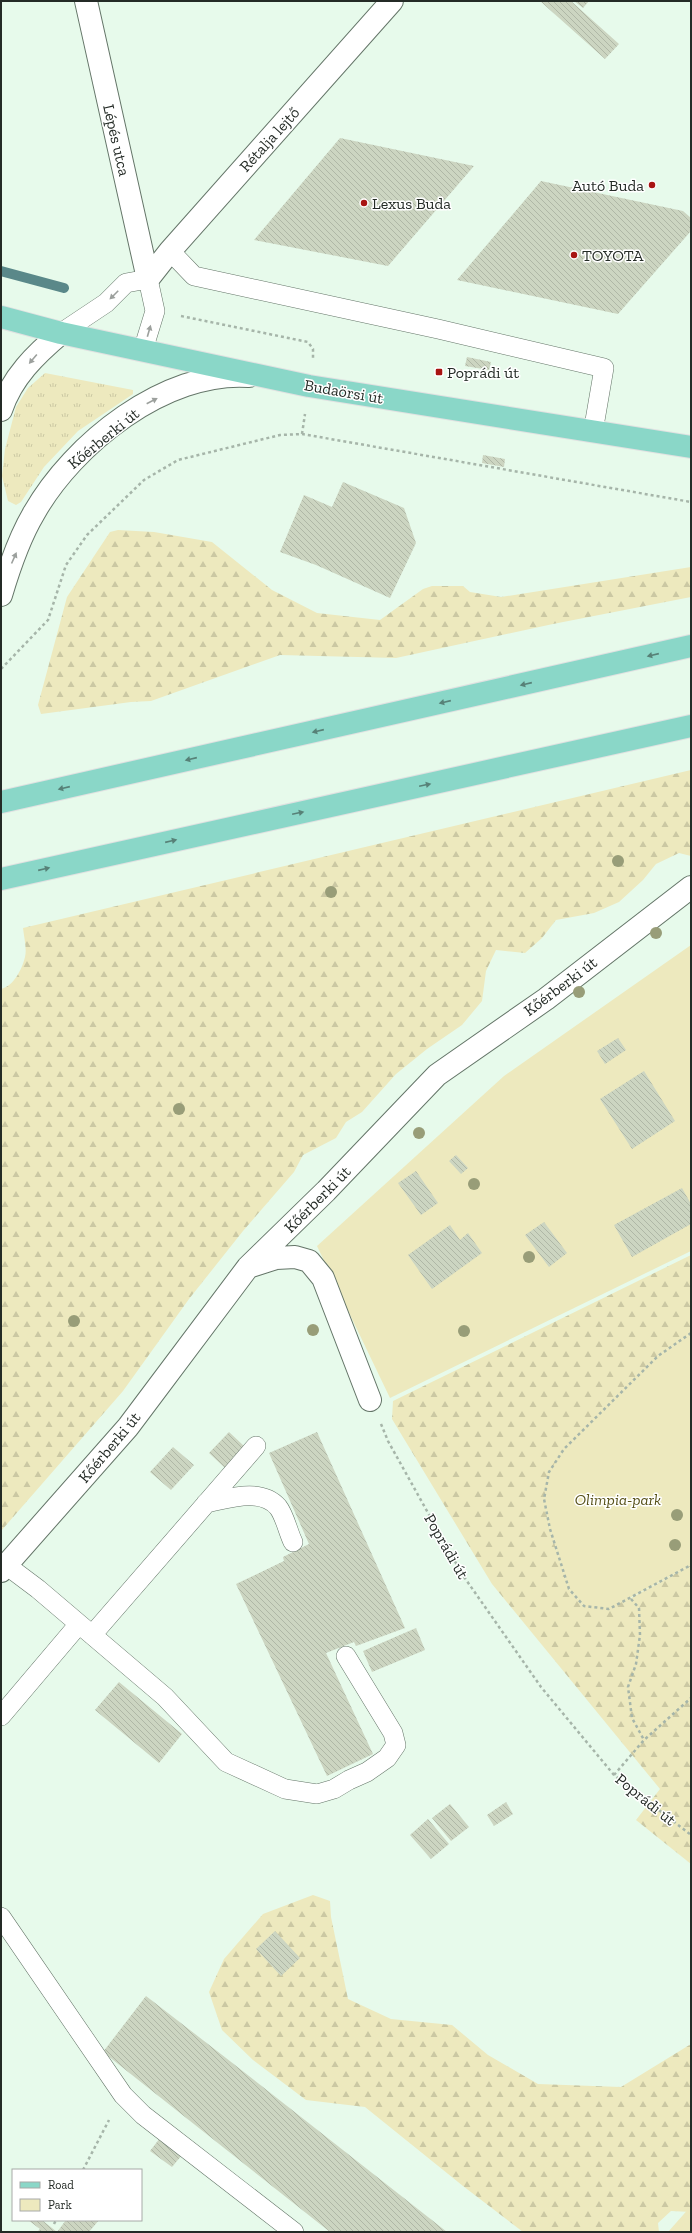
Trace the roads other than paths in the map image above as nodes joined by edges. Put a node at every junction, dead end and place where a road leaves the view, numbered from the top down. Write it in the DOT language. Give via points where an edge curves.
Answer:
graph roads {
  1 [pos="86,1"];
  2 [pos="392,1"];
  3 [pos="170,250"];
  4 [pos="148,279"];
  5 [pos="1,318"];
  6 [pos="61,333"];
  7 [pos="143,350"];
  8 [pos="276,378"];
  9 [pos="1,410"];
  10 [pos="594,432"];
  11 [pos="691,448"];
  12 [pos="1,595"];
  13 [pos="691,646"];
  14 [pos="691,726"];
  15 [pos="8,801"];
  16 [pos="4,878"];
  17 [pos="691,887"];
  18 [pos="248,1267"];
  19 [pos="370,1400"];
  20 [pos="256,1446"];
  21 [pos="206,1504"];
  22 [pos="293,1542"];
  23 [pos="4,1568"];
  24 [pos="86,1630"];
  25 [pos="346,1656"];
  26 [pos="1,1716"];
  27 [pos="1,1917"];
  28 [pos="294,2232"];
  1 -- 4 [label="street, Lépés utca"];
  2 -- 3 [label="street, Rétalja lejtő"];
  3 -- 4 [label="street, Rétalja lejtő"];
  3 -- 10 [label="lane" via="194,276 604,368"];
  4 -- 6 [label="lane, one-way" via="126,283 106,303"];
  7 -- 4 [label="lane, one-way" via="155,311"];
  5 -- 6 [label="main road, Budaörsi út"];
  6 -- 7 [label="main road, Budaörsi út"];
  6 -- 9 [label="street, one-way" via="38,353 16,379"];
  7 -- 8 [label="main road, Budaörsi út"];
  8 -- 10 [label="main road, Budaörsi út" via="309,386"];
  12 -- 8 [label="street, Kőérberki út, one-way" via="8,570 33,514 62,473 100,436 138,408 186,384 233,375"];
  10 -- 11 [label="main road, Budaörsi út"];
  13 -- 15 [label="main road, one-way"];
  16 -- 14 [label="main road, one-way"];
  17 -- 18 [label="street, Kőérberki út" via="546,999 437,1075 326,1191"];
  18 -- 19 [label="street" via="276,1258 296,1257 309,1261 323,1278"];
  18 -- 23 [label="street, Kőérberki út" via="128,1427"];
  20 -- 21 [label="lane"];
  21 -- 22 [label="lane" via="241,1495 265,1499 278,1507"];
  21 -- 24 [label="lane"];
  23 -- 24 [label="lane"];
  24 -- 25 [label="lane" via="165,1698 226,1762 285,1789 317,1794 334,1789 367,1772 387,1758 396,1745 393,1733"];
  24 -- 26 [label="lane"];
  27 -- 28 [label="lane" via="123,2095 143,2115"];
}
